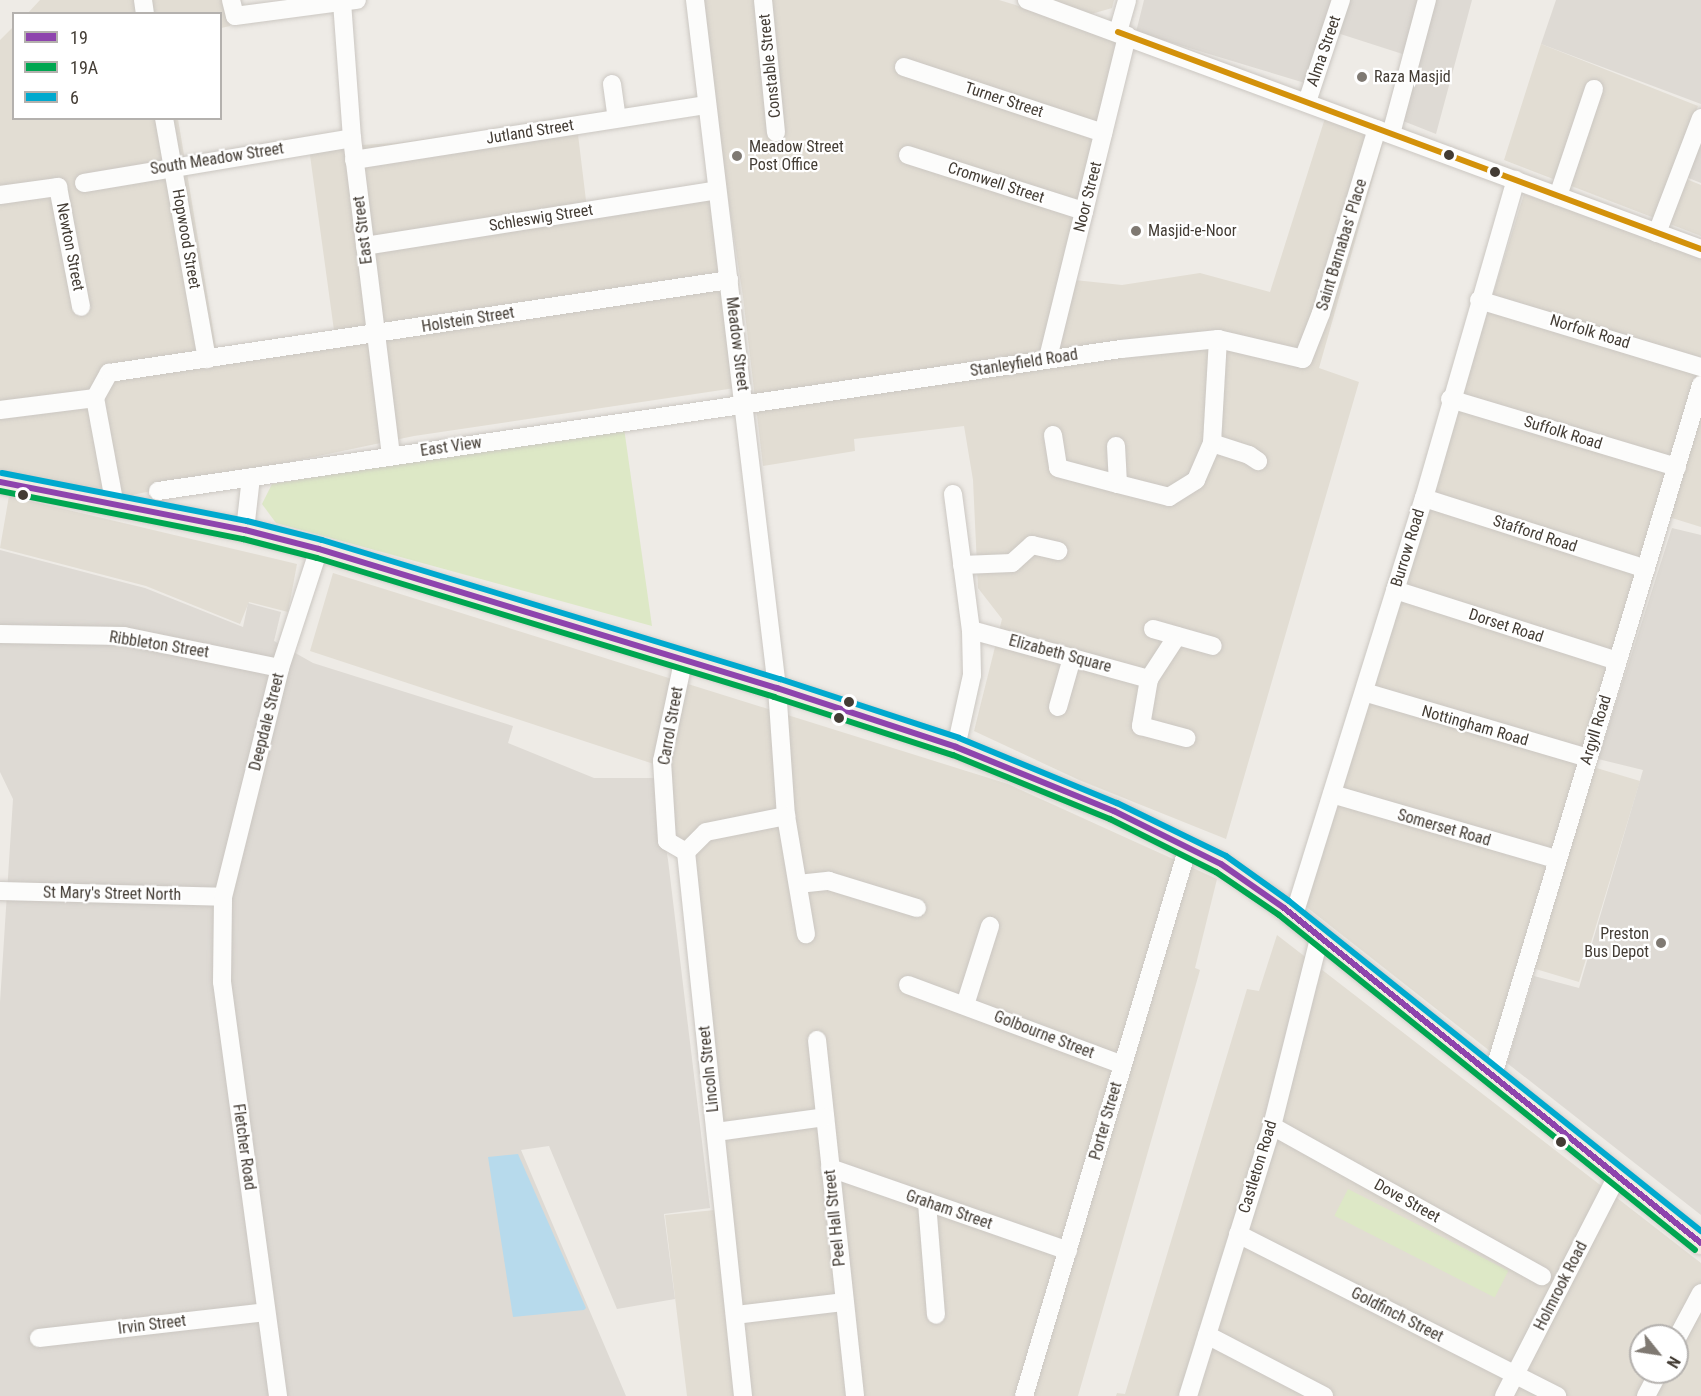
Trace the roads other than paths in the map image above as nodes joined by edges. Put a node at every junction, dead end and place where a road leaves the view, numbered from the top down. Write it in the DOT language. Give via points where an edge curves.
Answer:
graph roads {
  1 [pos="231,0"];
  2 [pos="695,0"];
  3 [pos="763,0"];
  4 [pos="1027,0"];
  5 [pos="1127,0"];
  6 [pos="1341,0"];
  7 [pos="1427,0"];
  8 [pos="350,1"];
  9 [pos="1123,34"];
  10 [pos="904,67"];
  11 [pos="612,84"];
  12 [pos="1594,89"];
  13 [pos="1307,102"];
  14 [pos="706,105"];
  15 [pos="617,118"];
  16 [pos="1701,118"];
  17 [pos="164,120"];
  18 [pos="1384,131"];
  19 [pos="776,132"];
  20 [pos="1104,133"];
  21 [pos="352,138"];
  22 [pos="908,155"];
  23 [pos="354,160"];
  24 [pos="173,166"];
  25 [pos="1508,177"];
  26 [pos="84,183"];
  27 [pos="717,190"];
  28 [pos="0,195"];
  29 [pos="1558,196"];
  30 [pos="1084,211"];
  31 [pos="1657,233"];
  32 [pos="365,246"];
  33 [pos="1701,249"];
  34 [pos="729,280"];
  35 [pos="1479,300"];
  36 [pos="81,307"];
  37 [pos="376,335"];
  38 [pos="1218,339"];
  39 [pos="1048,358"];
  40 [pos="207,359"];
  41 [pos="1303,359"];
  42 [pos="1701,367"];
  43 [pos="1701,385"];
  44 [pos="95,398"];
  45 [pos="1450,399"];
  46 [pos="744,404"];
  47 [pos="0,410"];
  48 [pos="1053,435"];
  49 [pos="1212,443"];
  50 [pos="1116,446"];
  51 [pos="390,456"];
  52 [pos="1258,462"];
  53 [pos="1677,466"];
  54 [pos="251,477"];
  55 [pos="0,482"];
  56 [pos="1118,484"];
  57 [pos="158,491"];
  58 [pos="953,494"];
  59 [pos="1424,498"];
  60 [pos="115,506"];
  61 [pos="245,530"];
  62 [pos="319,549"];
  63 [pos="1058,551"];
  64 [pos="1646,569"];
  65 [pos="963,574"];
  66 [pos="1395,590"];
  67 [pos="1153,629"];
  68 [pos="971,630"];
  69 [pos="0,634"];
  70 [pos="1177,636"];
  71 [pos="1214,646"];
  72 [pos="1072,658"];
  73 [pos="1617,661"];
  74 [pos="683,662"];
  75 [pos="280,668"];
  76 [pos="1149,679"];
  77 [pos="777,688"];
  78 [pos="1364,692"];
  79 [pos="1058,707"];
  80 [pos="1186,738"];
  81 [pos="956,747"];
  82 [pos="1588,758"];
  83 [pos="1332,794"];
  84 [pos="786,816"];
  85 [pos="1188,847"];
  86 [pos="686,852"];
  87 [pos="1556,859"];
  88 [pos="798,884"];
  89 [pos="0,891"];
  90 [pos="223,897"];
  91 [pos="917,908"];
  92 [pos="1289,912"];
  93 [pos="990,926"];
  94 [pos="806,934"];
  95 [pos="1320,935"];
  96 [pos="908,985"];
  97 [pos="965,1005"];
  98 [pos="817,1040"];
  99 [pos="1123,1065"];
  100 [pos="1493,1075"];
  101 [pos="825,1117"];
  102 [pos="1272,1126"];
  103 [pos="716,1132"];
  104 [pos="830,1168"];
  105 [pos="1617,1176"];
  106 [pos="927,1203"];
  107 [pos="1238,1234"];
  108 [pos="1701,1244"];
  109 [pos="1068,1251"];
  110 [pos="1542,1276"];
  111 [pos="1701,1293"];
  112 [pos="844,1302"];
  113 [pos="266,1312"];
  114 [pos="735,1315"];
  115 [pos="936,1315"];
  116 [pos="1684,1324"];
  117 [pos="1207,1335"];
  118 [pos="39,1338"];
  119 [pos="1515,1375"];
  120 [pos="278,1396"];
  121 [pos="742,1396"];
  122 [pos="855,1396"];
  123 [pos="1024,1396"];
  124 [pos="1188,1396"];
  125 [pos="1324,1396"];
  126 [pos="1504,1396"];
  127 [pos="1557,1396"];
  1 -- 8 [label="street" via="235,16"];
  2 -- 14 [label="street, Meadow Street"];
  3 -- 19 [label="street, Constable Street"];
  4 -- 9 [label="street"];
  5 -- 9 [label="street, Noor Street"];
  6 -- 13 [label="street, Alma Street"];
  7 -- 18 [label="street, Saint Barnabas' Place"];
  8 -- 21 [label="street, East Street"];
  9 -- 13 [label="street"];
  9 -- 20 [label="street, Noor Street"];
  10 -- 20 [label="street, Turner Street"];
  11 -- 15 [label="street"];
  12 -- 29 [label="street"];
  13 -- 18 [label="street"];
  14 -- 15 [label="street, Jutland Street"];
  14 -- 27 [label="street, Meadow Street"];
  15 -- 23 [label="street, Jutland Street"];
  16 -- 31 [label="street"];
  17 -- 24 [label="street, Hopwood Street"];
  18 -- 25 [label="street"];
  18 -- 41 [label="street, Saint Barnabas' Place"];
  20 -- 30 [label="street, Noor Street"];
  21 -- 23 [label="street, East Street"];
  21 -- 24 [label="street, South Meadow Street"];
  22 -- 30 [label="street, Cromwell Street"];
  23 -- 32 [label="street, East Street"];
  24 -- 26 [label="street, South Meadow Street"];
  24 -- 40 [label="street, Hopwood Street"];
  25 -- 29 [label="street"];
  25 -- 35 [label="street, Burrow Road"];
  27 -- 32 [label="street, Schleswig Street"];
  27 -- 34 [label="street, Meadow Street"];
  28 -- 36 [label="street, Newton Street" via="58,187"];
  29 -- 31 [label="street"];
  30 -- 39 [label="street, Noor Street"];
  31 -- 33 [label="street"];
  32 -- 37 [label="street, East Street"];
  34 -- 37 [label="street, Holstein Street"];
  34 -- 46 [label="street, Meadow Street"];
  35 -- 42 [label="street, Norfolk Road"];
  35 -- 45 [label="street, Burrow Road"];
  37 -- 40 [label="street, Holstein Street"];
  37 -- 51 [label="street, East Street"];
  38 -- 39 [label="street, Stanleyfield Road"];
  38 -- 41 [label="street, Stanleyfield Road"];
  38 -- 49 [label="street"];
  39 -- 46 [label="street, Stanleyfield Road"];
  40 -- 44 [label="street, Holstein Street" via="109,373"];
  43 -- 53 [label="street, Argyll Road"];
  44 -- 47 [label="street"];
  44 -- 60 [label="street"];
  45 -- 53 [label="street, Suffolk Road"];
  45 -- 59 [label="street, Burrow Road"];
  46 -- 51 [label="street, East View"];
  46 -- 77 [label="street, Meadow Street"];
  48 -- 56 [label="street" via="1058,468"];
  49 -- 52 [label="street" via="1249,455"];
  49 -- 56 [label="street" via="1196,480 1169,497"];
  50 -- 56 [label="street"];
  51 -- 54 [label="street, East View"];
  53 -- 64 [label="street, Argyll Road"];
  54 -- 57 [label="street, East View"];
  54 -- 61 [label="street"];
  55 -- 60 [label="main road"];
  58 -- 65 [label="street"];
  59 -- 64 [label="street, Stafford Road"];
  59 -- 66 [label="street, Burrow Road"];
  60 -- 61 [label="main road"];
  61 -- 62 [label="main road"];
  62 -- 74 [label="main road"];
  62 -- 75 [label="street, Deepdale Street"];
  63 -- 65 [label="street" via="1032,544 1012,563"];
  64 -- 73 [label="street, Argyll Road"];
  65 -- 68 [label="street"];
  66 -- 73 [label="street, Dorset Road"];
  66 -- 78 [label="street, Burrow Road"];
  67 -- 70 [label="street"];
  68 -- 72 [label="street, Elizabeth Square"];
  68 -- 81 [label="street" via="972,675"];
  69 -- 75 [label="street, Ribbleton Street" via="124,636"];
  70 -- 71 [label="street"];
  70 -- 76 [label="street"];
  72 -- 76 [label="street, Elizabeth Square"];
  72 -- 79 [label="street"];
  73 -- 82 [label="street, Argyll Road"];
  74 -- 77 [label="main road"];
  74 -- 86 [label="street, Carrol Street" via="662,761 667,841"];
  75 -- 90 [label="street, Deepdale Street"];
  76 -- 80 [label="street" via="1141,726"];
  77 -- 81 [label="main road"];
  77 -- 84 [label="street"];
  78 -- 82 [label="street, Nottingham Road"];
  78 -- 83 [label="street, Burrow Road"];
  81 -- 85 [label="main road" via="1114,811"];
  82 -- 87 [label="street, Argyll Road"];
  83 -- 87 [label="street, Somerset Road"];
  83 -- 92 [label="street, Burrow Road"];
  84 -- 86 [label="street" via="706,832"];
  84 -- 88 [label="street"];
  85 -- 92 [label="main road" via="1221,864"];
  85 -- 99 [label="street, Porter Street"];
  86 -- 103 [label="street, Lincoln Street"];
  87 -- 100 [label="street, Argyll Road"];
  88 -- 91 [label="street" via="829,880"];
  88 -- 94 [label="street"];
  89 -- 90 [label="street, St Mary's Street North"];
  90 -- 113 [label="street, Fletcher Road" via="222,982"];
  92 -- 95 [label="main road"];
  93 -- 97 [label="street"];
  95 -- 100 [label="main road"];
  95 -- 102 [label="street, Castleton Road"];
  96 -- 97 [label="street, Golbourne Street"];
  97 -- 99 [label="street, Golbourne Street"];
  98 -- 101 [label="street, Peel Hall Street"];
  99 -- 109 [label="street, Porter Street"];
  100 -- 105 [label="main road"];
  101 -- 103 [label="street"];
  101 -- 104 [label="street, Peel Hall Street"];
  102 -- 107 [label="street, Castleton Road"];
  102 -- 110 [label="street, Dove Street"];
  103 -- 114 [label="street, Lincoln Street"];
  104 -- 106 [label="street, Graham Street"];
  104 -- 112 [label="street, Peel Hall Street"];
  105 -- 108 [label="main road"];
  105 -- 119 [label="street, Holmrook Road"];
  106 -- 109 [label="street, Graham Street"];
  106 -- 115 [label="street"];
  107 -- 117 [label="street, Castleton Road"];
  107 -- 119 [label="street, Goldfinch Street"];
  109 -- 123 [label="street, Porter Street"];
  111 -- 116 [label="street"];
  112 -- 114 [label="street"];
  112 -- 122 [label="street, Peel Hall Street"];
  113 -- 118 [label="street, Irvin Street"];
  113 -- 120 [label="street, Fletcher Road"];
  114 -- 121 [label="street, Lincoln Street"];
  117 -- 124 [label="street, Castleton Road"];
  117 -- 125 [label="street"];
  119 -- 126 [label="street, Holmrook Road"];
  119 -- 127 [label="street, Goldfinch Street"];
}
